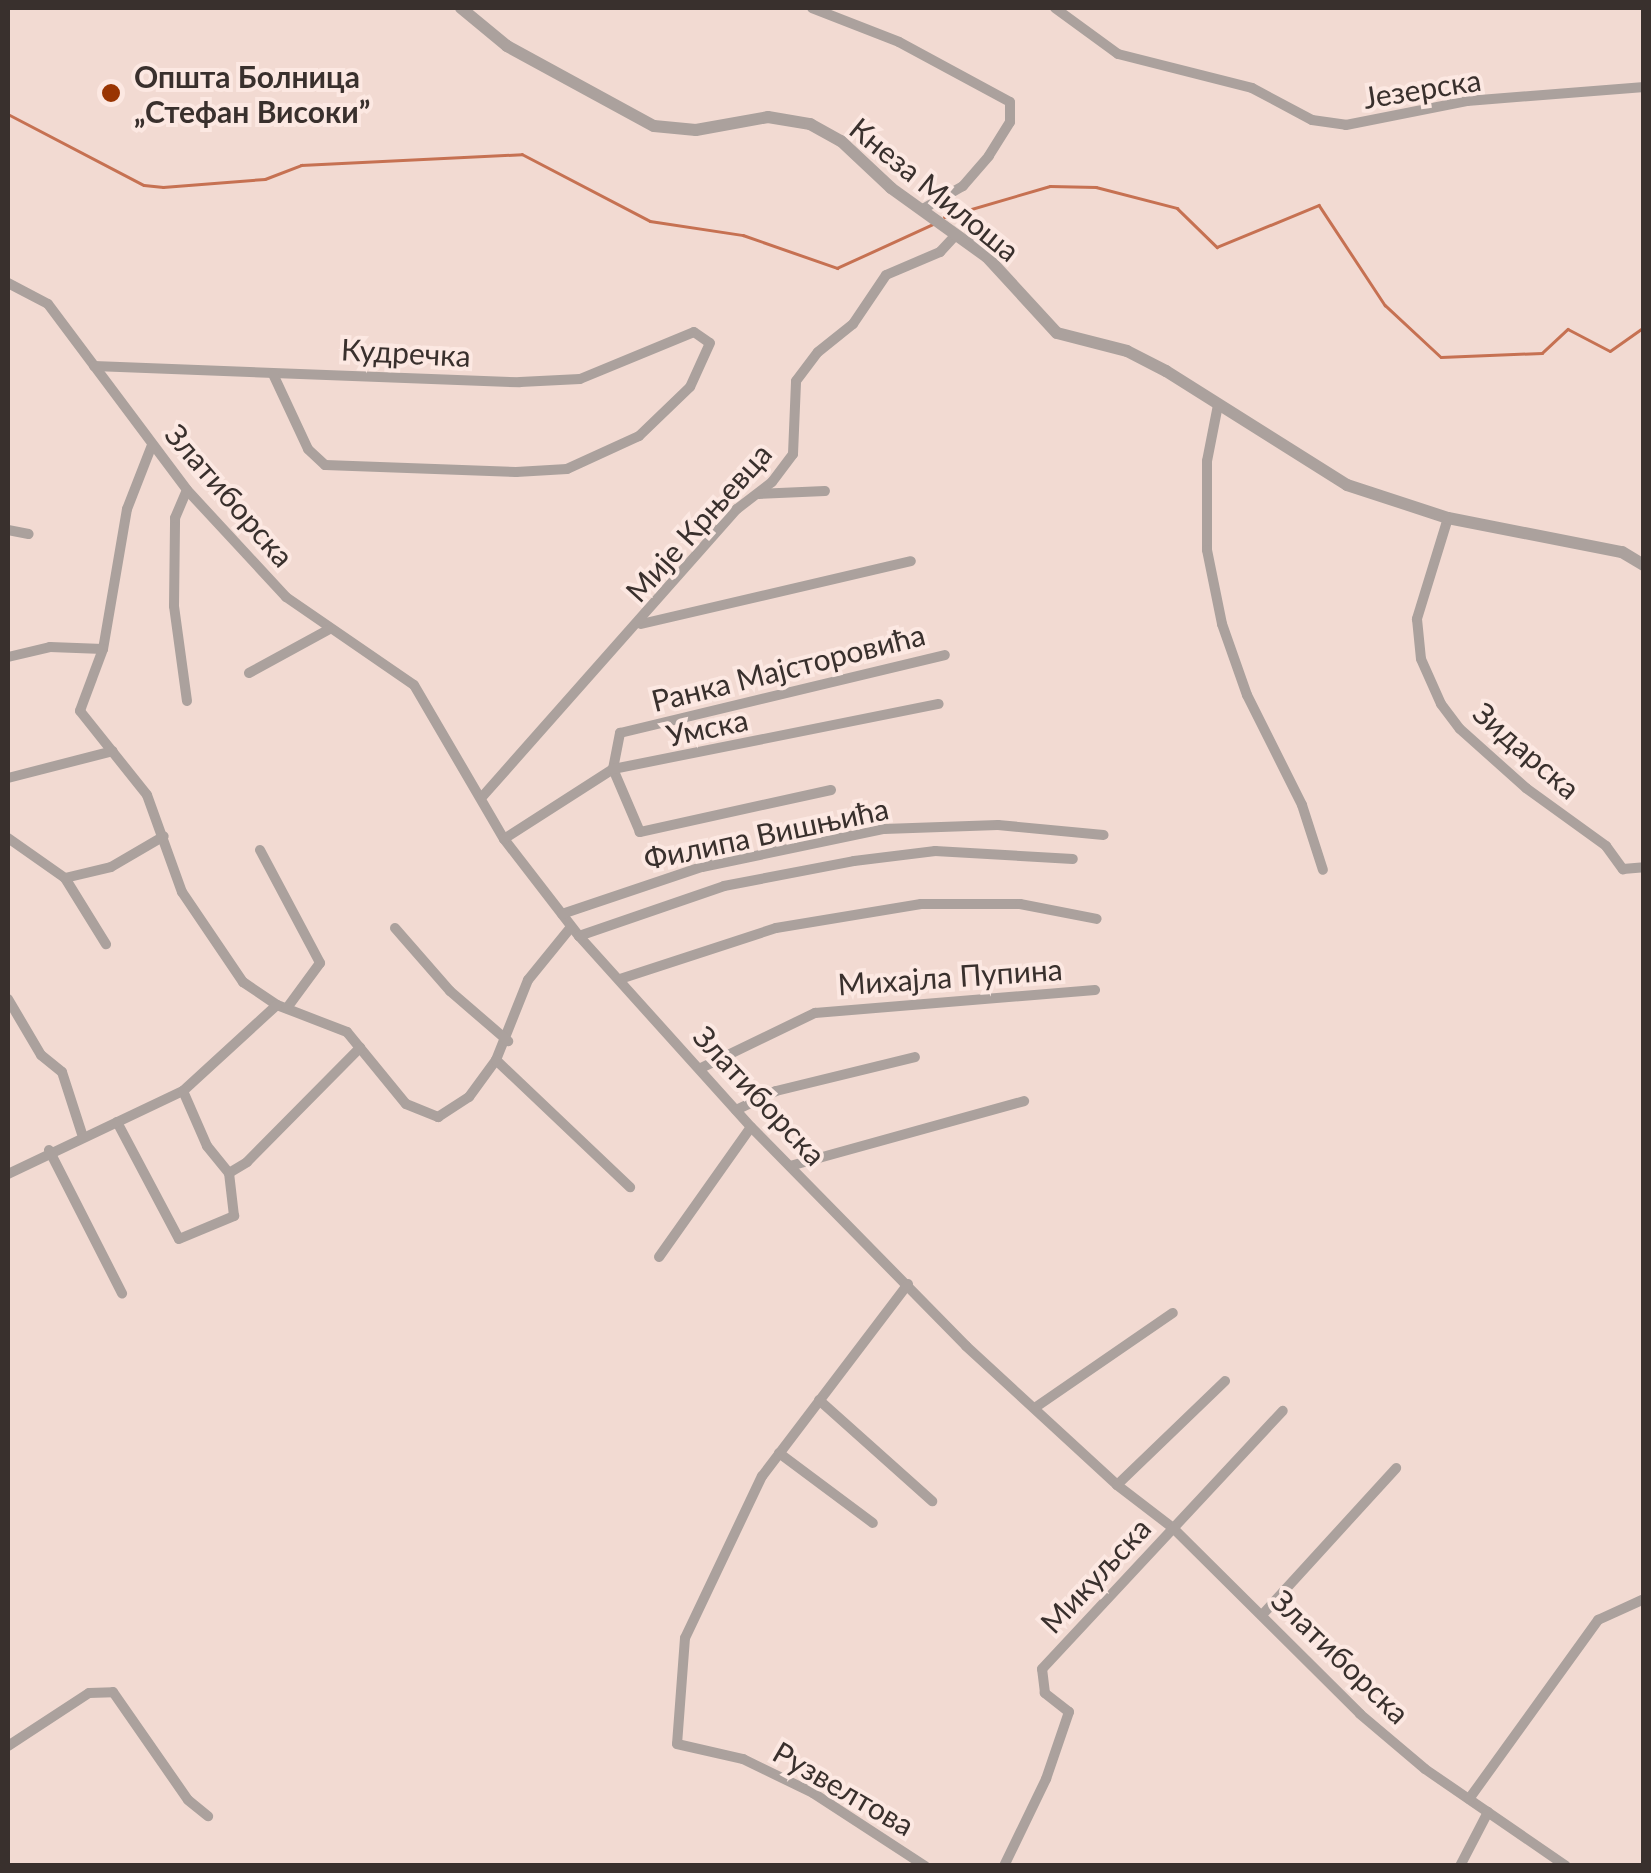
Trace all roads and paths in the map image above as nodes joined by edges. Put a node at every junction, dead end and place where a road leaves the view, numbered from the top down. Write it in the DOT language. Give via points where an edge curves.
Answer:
graph roads {
  1 [pos="462,8"];
  2 [pos="812,8"];
  3 [pos="1056,8"];
  4 [pos="1644,86"];
  5 [pos="931,218"];
  6 [pos="955,236"];
  7 [pos="8,283"];
  8 [pos="94,366"];
  9 [pos="273,374"];
  10 [pos="1218,406"];
  11 [pos="152,445"];
  12 [pos="187,490"];
  13 [pos="826,492"];
  14 [pos="759,494"];
  15 [pos="1448,518"];
  16 [pos="8,530"];
  17 [pos="29,534"];
  18 [pos="911,561"];
  19 [pos="1644,565"];
  20 [pos="641,624"];
  21 [pos="328,630"];
  22 [pos="103,649"];
  23 [pos="945,654"];
  24 [pos="8,656"];
  25 [pos="248,674"];
  26 [pos="187,701"];
  27 [pos="938,704"];
  28 [pos="113,751"];
  29 [pos="613,769"];
  30 [pos="8,778"];
  31 [pos="830,790"];
  32 [pos="482,797"];
  33 [pos="1104,835"];
  34 [pos="164,836"];
  35 [pos="8,838"];
  36 [pos="504,839"];
  37 [pos="260,850"];
  38 [pos="1073,860"];
  39 [pos="1644,866"];
  40 [pos="1324,870"];
  41 [pos="65,878"];
  42 [pos="562,914"];
  43 [pos="1097,919"];
  44 [pos="395,928"];
  45 [pos="575,932"];
  46 [pos="106,944"];
  47 [pos="620,979"];
  48 [pos="1095,990"];
  49 [pos="8,999"];
  50 [pos="282,1006"];
  51 [pos="508,1041"];
  52 [pos="360,1048"];
  53 [pos="915,1057"];
  54 [pos="496,1060"];
  55 [pos="701,1068"];
  56 [pos="183,1091"];
  57 [pos="1024,1101"];
  58 [pos="736,1110"];
  59 [pos="117,1122"];
  60 [pos="751,1127"];
  61 [pos="82,1134"];
  62 [pos="49,1150"];
  63 [pos="790,1166"];
  64 [pos="229,1172"];
  65 [pos="8,1174"];
  66 [pos="630,1187"];
  67 [pos="659,1257"];
  68 [pos="908,1284"];
  69 [pos="122,1293"];
  70 [pos="1173,1313"];
  71 [pos="1225,1381"];
  72 [pos="820,1400"];
  73 [pos="1036,1407"];
  74 [pos="1283,1411"];
  75 [pos="780,1453"];
  76 [pos="1396,1468"];
  77 [pos="1117,1485"];
  78 [pos="932,1501"];
  79 [pos="873,1523"];
  80 [pos="1173,1528"];
  81 [pos="1644,1599"];
  82 [pos="1262,1615"];
  83 [pos="8,1746"];
  84 [pos="1468,1799"];
  85 [pos="1488,1812"];
  86 [pos="208,1816"];
  87 [pos="925,1866"];
  88 [pos="1004,1866"];
  89 [pos="1460,1866"];
  90 [pos="1566,1866"];
  1 -- 5 [label="street, Кнеза Милоша" via="507,46 654,126 696,130 768,117 810,124 842,141"];
  2 -- 5 [label="street" via="899,42 1010,102 1010,122 989,156"];
  3 -- 4 [label="street, Језерска" via="1118,54 1252,88 1312,120 1346,126 1467,101 1592,96"];
  5 -- 6 [label="street, Кнеза Милоша"];
  6 -- 10 [label="street, Кнеза Милоша" via="987,258 1058,333 1126,351"];
  6 -- 14 [label="street, Мије Крњевца" via="940,252 886,275 854,324 807,366 796,381 793,454"];
  7 -- 8 [label="street, Златиборска" via="48,304"];
  8 -- 9 [label="street, Кудречка"];
  8 -- 11 [label="street, Златиборска"];
  9 -- 9 [label="street, Кудречка" via="580,379 694,332 710,344 690,387 664,418 600,458 566,469 325,464 314,458"];
  10 -- 15 [label="street, Кнеза Милоша" via="1348,485"];
  10 -- 40 [label="street" via="1206,461 1207,550 1222,624"];
  11 -- 12 [label="street, Златиборска"];
  11 -- 22 [label="street" via="127,509"];
  12 -- 21 [label="street, Златиборска" via="286,597"];
  12 -- 26 [label="street" via="176,518 174,606"];
  13 -- 14 [label="street"];
  14 -- 20 [label="street, Мије Крњевца" via="736,509"];
  15 -- 19 [label="street, Кнеза Милоша" via="1622,552"];
  15 -- 39 [label="street, Зидарска" via="1417,620 1421,659 1441,704 1460,729 1606,846 1624,869"];
  16 -- 17 [label="street"];
  18 -- 20 [label="street"];
  20 -- 32 [label="street, Мије Крњевца"];
  21 -- 25 [label="street"];
  21 -- 32 [label="street, Златиборска" via="414,686"];
  22 -- 24 [label="street"];
  22 -- 28 [label="street" via="79,701"];
  23 -- 29 [label="street, Ранка Мајсторовића" via="620,733"];
  27 -- 29 [label="street, Умска"];
  28 -- 30 [label="street"];
  28 -- 34 [label="street" via="147,795"];
  29 -- 31 [label="street" via="640,832"];
  29 -- 36 [label="street, Умска"];
  32 -- 36 [label="street, Златиборска"];
  33 -- 42 [label="street, Филипа Вишњића" via="983,824 884,829 702,868"];
  34 -- 41 [label="street" via="111,867"];
  34 -- 50 [label="street" via="196,919 244,982"];
  35 -- 41 [label="street"];
  36 -- 42 [label="street, Златиборска"];
  37 -- 50 [label="street" via="320,963"];
  38 -- 45 [label="street" via="935,851 854,861 724,886"];
  41 -- 46 [label="street"];
  42 -- 45 [label="street, Златиборска"];
  43 -- 47 [label="street" via="1004,902 921,904 776,928"];
  44 -- 51 [label="street" via="450,991"];
  45 -- 47 [label="street, Златиборска"];
  45 -- 51 [label="street" via="528,980"];
  47 -- 55 [label="street, Златиборска"];
  48 -- 55 [label="street, Михајла Пупина" via="816,1013"];
  49 -- 61 [label="street" via="41,1055 62,1072"];
  50 -- 52 [label="street" via="346,1032"];
  50 -- 56 [label="street"];
  51 -- 54 [label="street"];
  52 -- 54 [label="street" via="406,1104 438,1117 455,1111"];
  52 -- 64 [label="street" via="247,1162"];
  53 -- 58 [label="street" via="776,1091"];
  54 -- 66 [label="street"];
  55 -- 58 [label="street, Златиборска"];
  56 -- 59 [label="street"];
  56 -- 64 [label="street" via="208,1146"];
  57 -- 63 [label="street"];
  58 -- 60 [label="street, Златиборска"];
  59 -- 61 [label="street"];
  59 -- 64 [label="street" via="175,1238 190,1239 234,1216"];
  60 -- 63 [label="street, Златиборска"];
  60 -- 67 [label="street"];
  61 -- 62 [label="street"];
  62 -- 65 [label="street"];
  62 -- 69 [label="street"];
  63 -- 68 [label="street, Златиборска"];
  68 -- 72 [label="street"];
  68 -- 73 [label="street, Златиборска"];
  70 -- 73 [label="street"];
  71 -- 77 [label="street"];
  72 -- 75 [label="street"];
  72 -- 78 [label="street"];
  73 -- 77 [label="street, Златиборска"];
  74 -- 80 [label="street"];
  75 -- 79 [label="street"];
  75 -- 87 [label="street, Рузвелтова" via="685,1638 677,1744 744,1759 813,1792"];
  76 -- 82 [label="street"];
  77 -- 80 [label="street, Златиборска"];
  80 -- 82 [label="street, Златиборска"];
  80 -- 88 [label="street, Микуљска" via="1042,1669 1045,1693 1068,1712 1046,1779"];
  81 -- 84 [label="street" via="1598,1620"];
  82 -- 84 [label="street, Златиборска" via="1360,1714"];
  83 -- 86 [label="street" via="89,1693 113,1692 188,1800"];
  84 -- 85 [label="street, Златиборска"];
  85 -- 89 [label="street"];
  85 -- 90 [label="street, Златиборска"];
}
